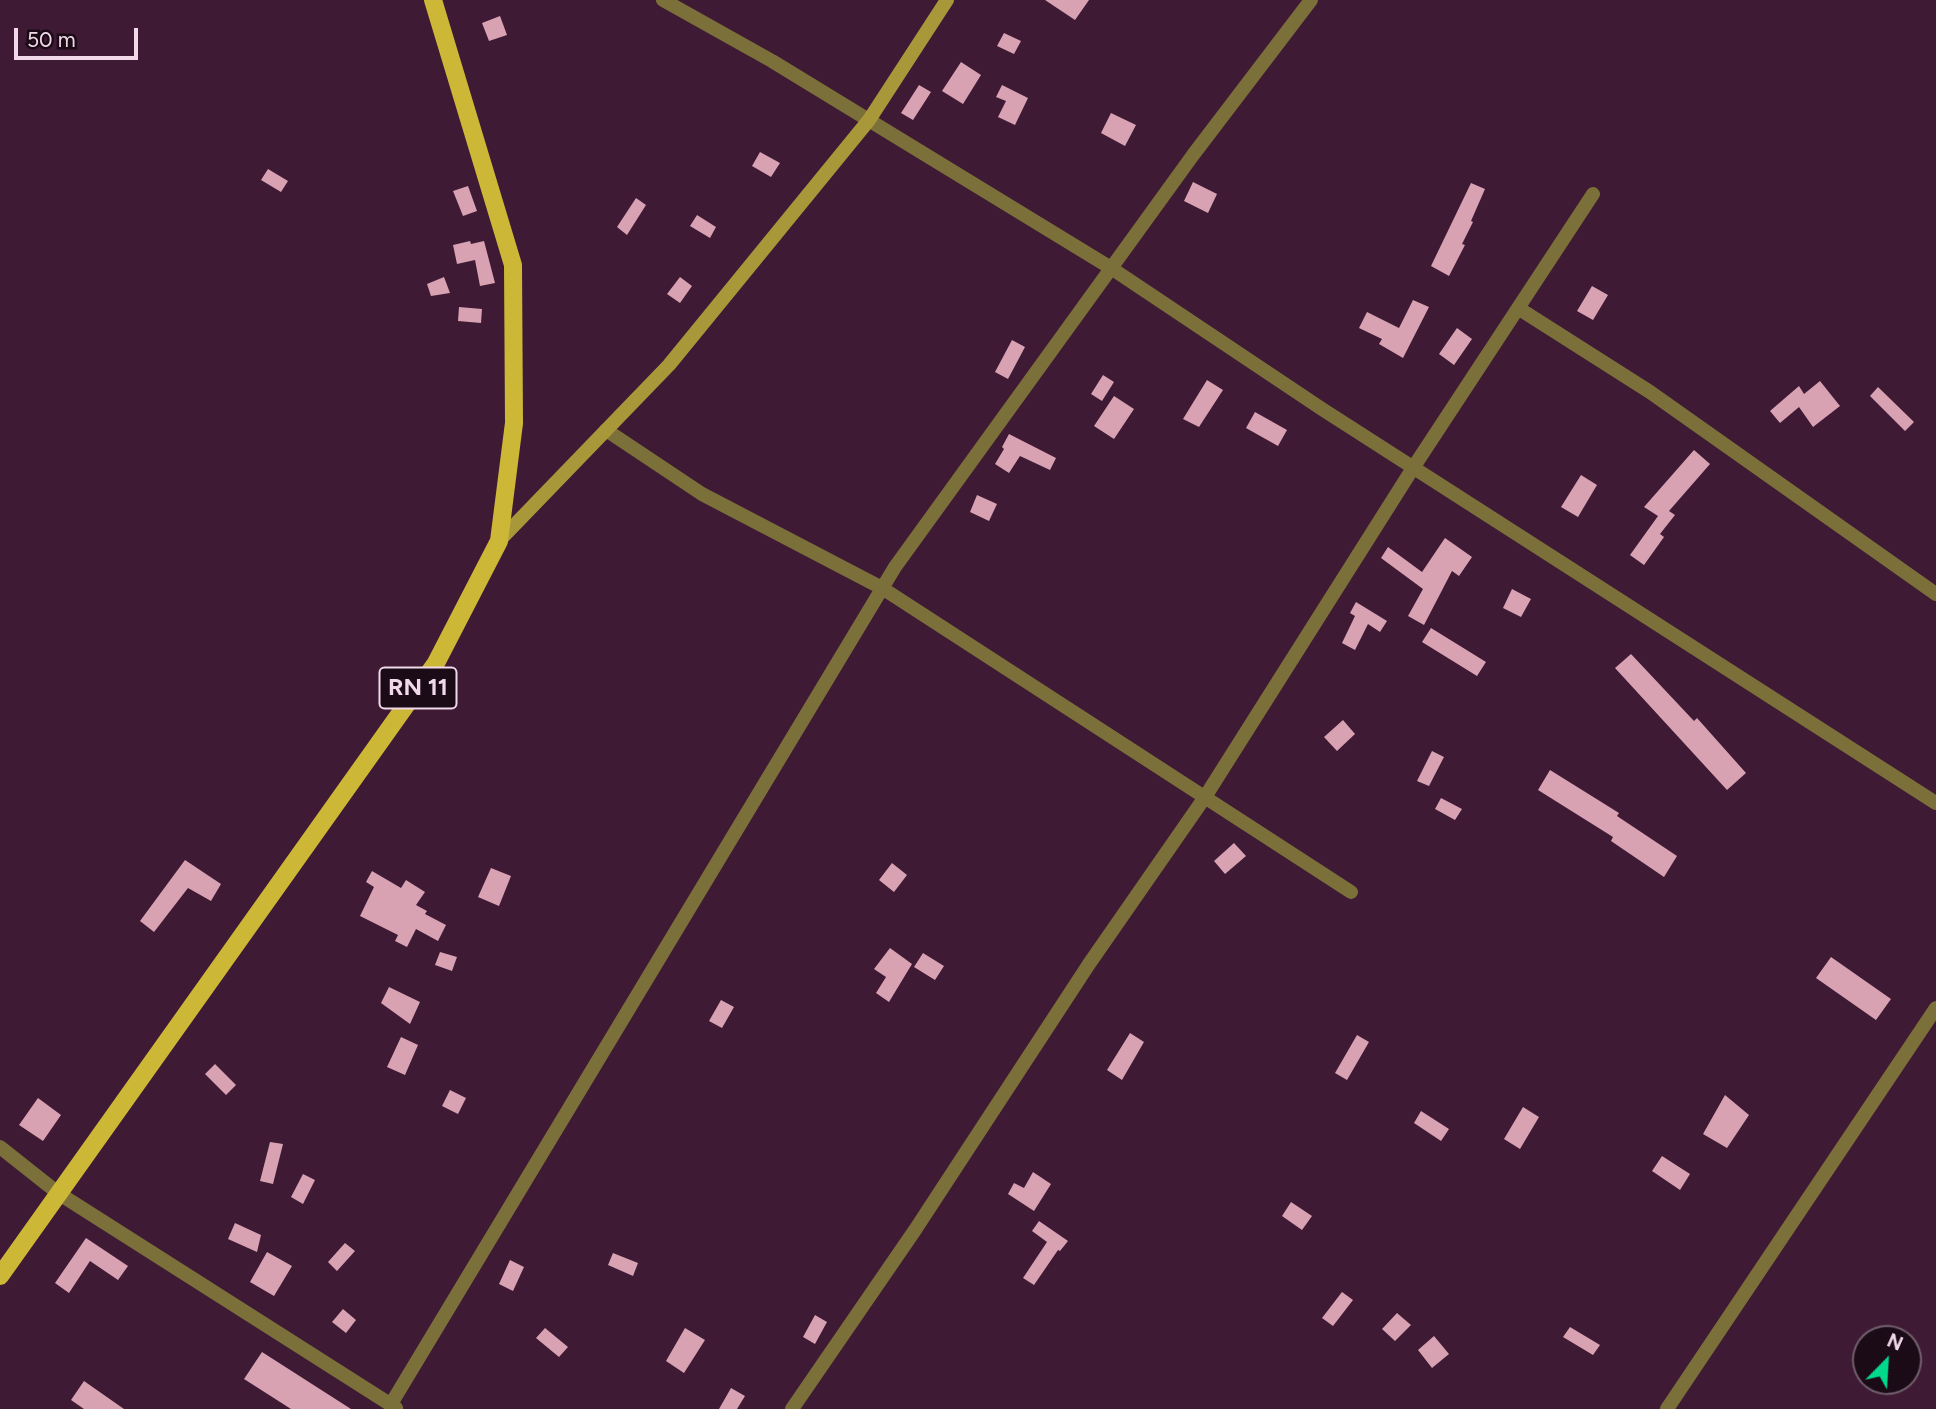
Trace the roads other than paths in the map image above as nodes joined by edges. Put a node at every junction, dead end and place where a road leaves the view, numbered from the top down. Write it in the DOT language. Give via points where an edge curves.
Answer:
graph roads {
  1 [pos="433,0"];
  2 [pos="663,0"];
  3 [pos="947,0"];
  4 [pos="1311,0"];
  5 [pos="869,120"];
  6 [pos="1593,194"];
  7 [pos="1111,268"];
  8 [pos="1518,308"];
  9 [pos="606,430"];
  10 [pos="1413,468"];
  11 [pos="499,541"];
  12 [pos="882,588"];
  13 [pos="1936,594"];
  14 [pos="1205,797"];
  15 [pos="1936,803"];
  16 [pos="1351,892"];
  17 [pos="1936,1008"];
  18 [pos="0,1147"];
  19 [pos="58,1194"];
  20 [pos="0,1276"];
  21 [pos="395,1406"];
  22 [pos="792,1409"];
  23 [pos="1667,1409"];
  1 -- 11 [label="main road, RN 11" via="513,265 514,423"];
  2 -- 5 [label="street"];
  3 -- 5 [label="street"];
  4 -- 7 [label="street"];
  5 -- 7 [label="street"];
  5 -- 9 [label="street" via="669,365"];
  6 -- 8 [label="street"];
  7 -- 10 [label="street"];
  7 -- 12 [label="street"];
  8 -- 10 [label="street"];
  8 -- 13 [label="street" via="1650,392"];
  9 -- 11 [label="street"];
  9 -- 12 [label="street" via="702,494"];
  10 -- 14 [label="street"];
  10 -- 15 [label="street"];
  11 -- 19 [label="main road, RN 11" via="436,663"];
  12 -- 14 [label="street"];
  12 -- 21 [label="street"];
  14 -- 16 [label="street"];
  14 -- 22 [label="street"];
  17 -- 23 [label="street"];
  18 -- 19 [label="street"];
  19 -- 20 [label="main road, RN 11"];
  19 -- 21 [label="street"];
}
